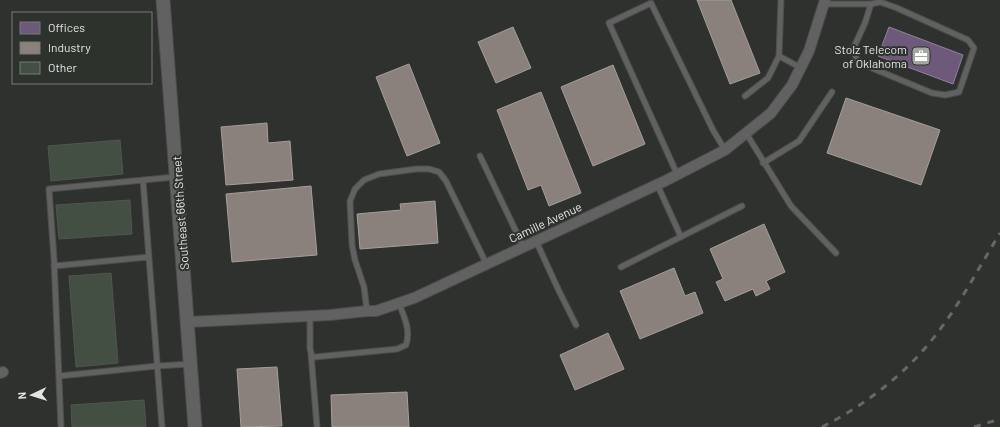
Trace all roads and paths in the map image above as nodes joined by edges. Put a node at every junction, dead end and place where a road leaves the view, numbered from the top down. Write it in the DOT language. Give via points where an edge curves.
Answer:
graph roads {
  1 [pos="163,0"];
  2 [pos="781,0"];
  3 [pos="824,2"];
  4 [pos="871,4"];
  5 [pos="779,56"];
  6 [pos="801,68"];
  7 [pos="832,92"];
  8 [pos="745,96"];
  9 [pos="746,133"];
  10 [pos="725,150"];
  11 [pos="480,156"];
  12 [pos="764,163"];
  13 [pos="677,174"];
  14 [pos="177,177"];
  15 [pos="143,180"];
  16 [pos="657,184"];
  17 [pos="742,206"];
  18 [pos="681,237"];
  19 [pos="536,240"];
  20 [pos="523,246"];
  21 [pos="836,253"];
  22 [pos="149,257"];
  23 [pos="486,263"];
  24 [pos="54,266"];
  25 [pos="621,267"];
  26 [pos="398,303"];
  27 [pos="367,312"];
  28 [pos="310,316"];
  29 [pos="188,322"];
  30 [pos="576,325"];
  31 [pos="311,353"];
  32 [pos="191,364"];
  33 [pos="157,366"];
  34 [pos="59,376"];
  35 [pos="61,427"];
  36 [pos="162,427"];
  37 [pos="195,427"];
  38 [pos="317,427"];
  1 -- 14 [label="street, Southeast 66th Street"];
  2 -- 5 [label="lane"];
  3 -- 4 [label="lane"];
  3 -- 6 [label="street, Camille Avenue"];
  4 -- 4 [label="lane" via="886,4 968,40 974,48 959,92 945,95 932,93 856,59 854,47"];
  5 -- 6 [label="lane"];
  5 -- 8 [label="lane" via="768,78"];
  6 -- 9 [label="street, Camille Avenue" via="771,113"];
  7 -- 12 [label="lane" via="799,141"];
  9 -- 10 [label="street, Camille Avenue"];
  9 -- 12 [label="lane"];
  10 -- 13 [label="street, Camille Avenue"];
  10 -- 13 [label="lane" via="651,3 609,23"];
  11 -- 20 [label="lane"];
  12 -- 21 [label="lane" via="791,206"];
  13 -- 16 [label="street, Camille Avenue"];
  14 -- 15 [label="lane"];
  14 -- 29 [label="street, Southeast 66th Street"];
  15 -- 22 [label="lane"];
  15 -- 24 [label="lane" via="49,189"];
  16 -- 18 [label="lane"];
  16 -- 19 [label="street, Camille Avenue"];
  17 -- 18 [label="lane"];
  18 -- 25 [label="lane"];
  19 -- 20 [label="street, Camille Avenue"];
  19 -- 30 [label="lane"];
  20 -- 23 [label="street, Camille Avenue"];
  22 -- 24 [label="lane"];
  22 -- 33 [label="lane"];
  23 -- 26 [label="street, Camille Avenue" via="414,298"];
  23 -- 27 [label="lane" via="446,181 439,172 416,169 379,174 364,180 355,189 350,201 350,213 352,245 364,287"];
  24 -- 34 [label="lane"];
  26 -- 27 [label="street, Camille Avenue"];
  26 -- 31 [label="lane" via="408,329 406,344 397,348 315,357"];
  27 -- 28 [label="street, Camille Avenue"];
  28 -- 29 [label="street, Camille Avenue"];
  28 -- 31 [label="lane"];
  29 -- 32 [label="street, Southeast 66th Street"];
  31 -- 38 [label="lane"];
  32 -- 33 [label="lane"];
  32 -- 37 [label="street, Southeast 66th Street"];
  33 -- 34 [label="lane"];
  33 -- 36 [label="lane"];
  34 -- 35 [label="lane"];
}
